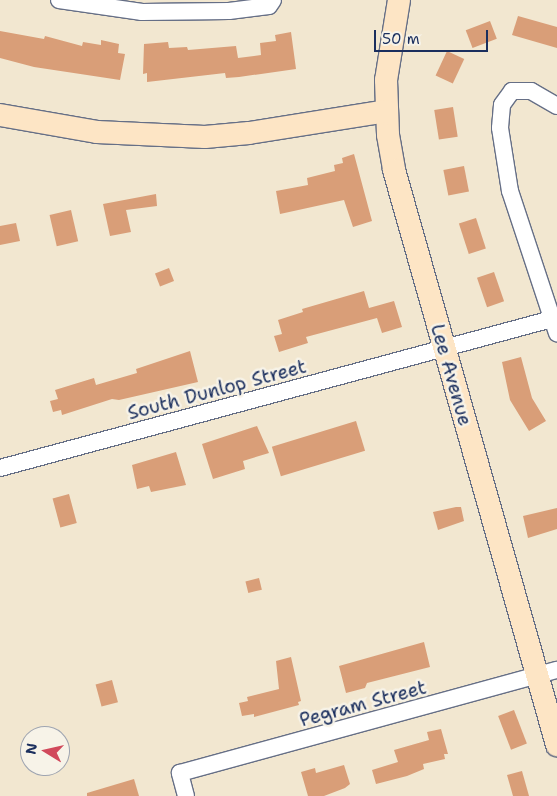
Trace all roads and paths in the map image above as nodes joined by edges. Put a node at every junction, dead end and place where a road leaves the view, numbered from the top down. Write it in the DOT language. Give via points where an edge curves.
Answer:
graph roads {
  1 [pos="59,0"];
  2 [pos="273,0"];
  3 [pos="399,0"];
  4 [pos="557,106"];
  5 [pos="386,111"];
  6 [pos="0,115"];
  7 [pos="554,326"];
  8 [pos="443,347"];
  9 [pos="0,468"];
  10 [pos="547,673"];
  11 [pos="557,745"];
  12 [pos="186,796"];
  1 -- 2 [label="street" via="142,12 229,11 269,6"];
  3 -- 5 [label="street, Lee Avenue" via="390,44"];
  4 -- 7 [label="street" via="520,89 505,97 501,120 510,191"];
  5 -- 6 [label="street" via="205,137 97,132"];
  5 -- 8 [label="street, Lee Avenue" via="394,170"];
  7 -- 8 [label="street, South Dunlop Street"];
  8 -- 9 [label="street, South Dunlop Street" via="343,378"];
  8 -- 10 [label="street, Lee Avenue"];
  10 -- 11 [label="street, Lee Avenue"];
  10 -- 12 [label="street, Pegram Street" via="180,773"];
}
